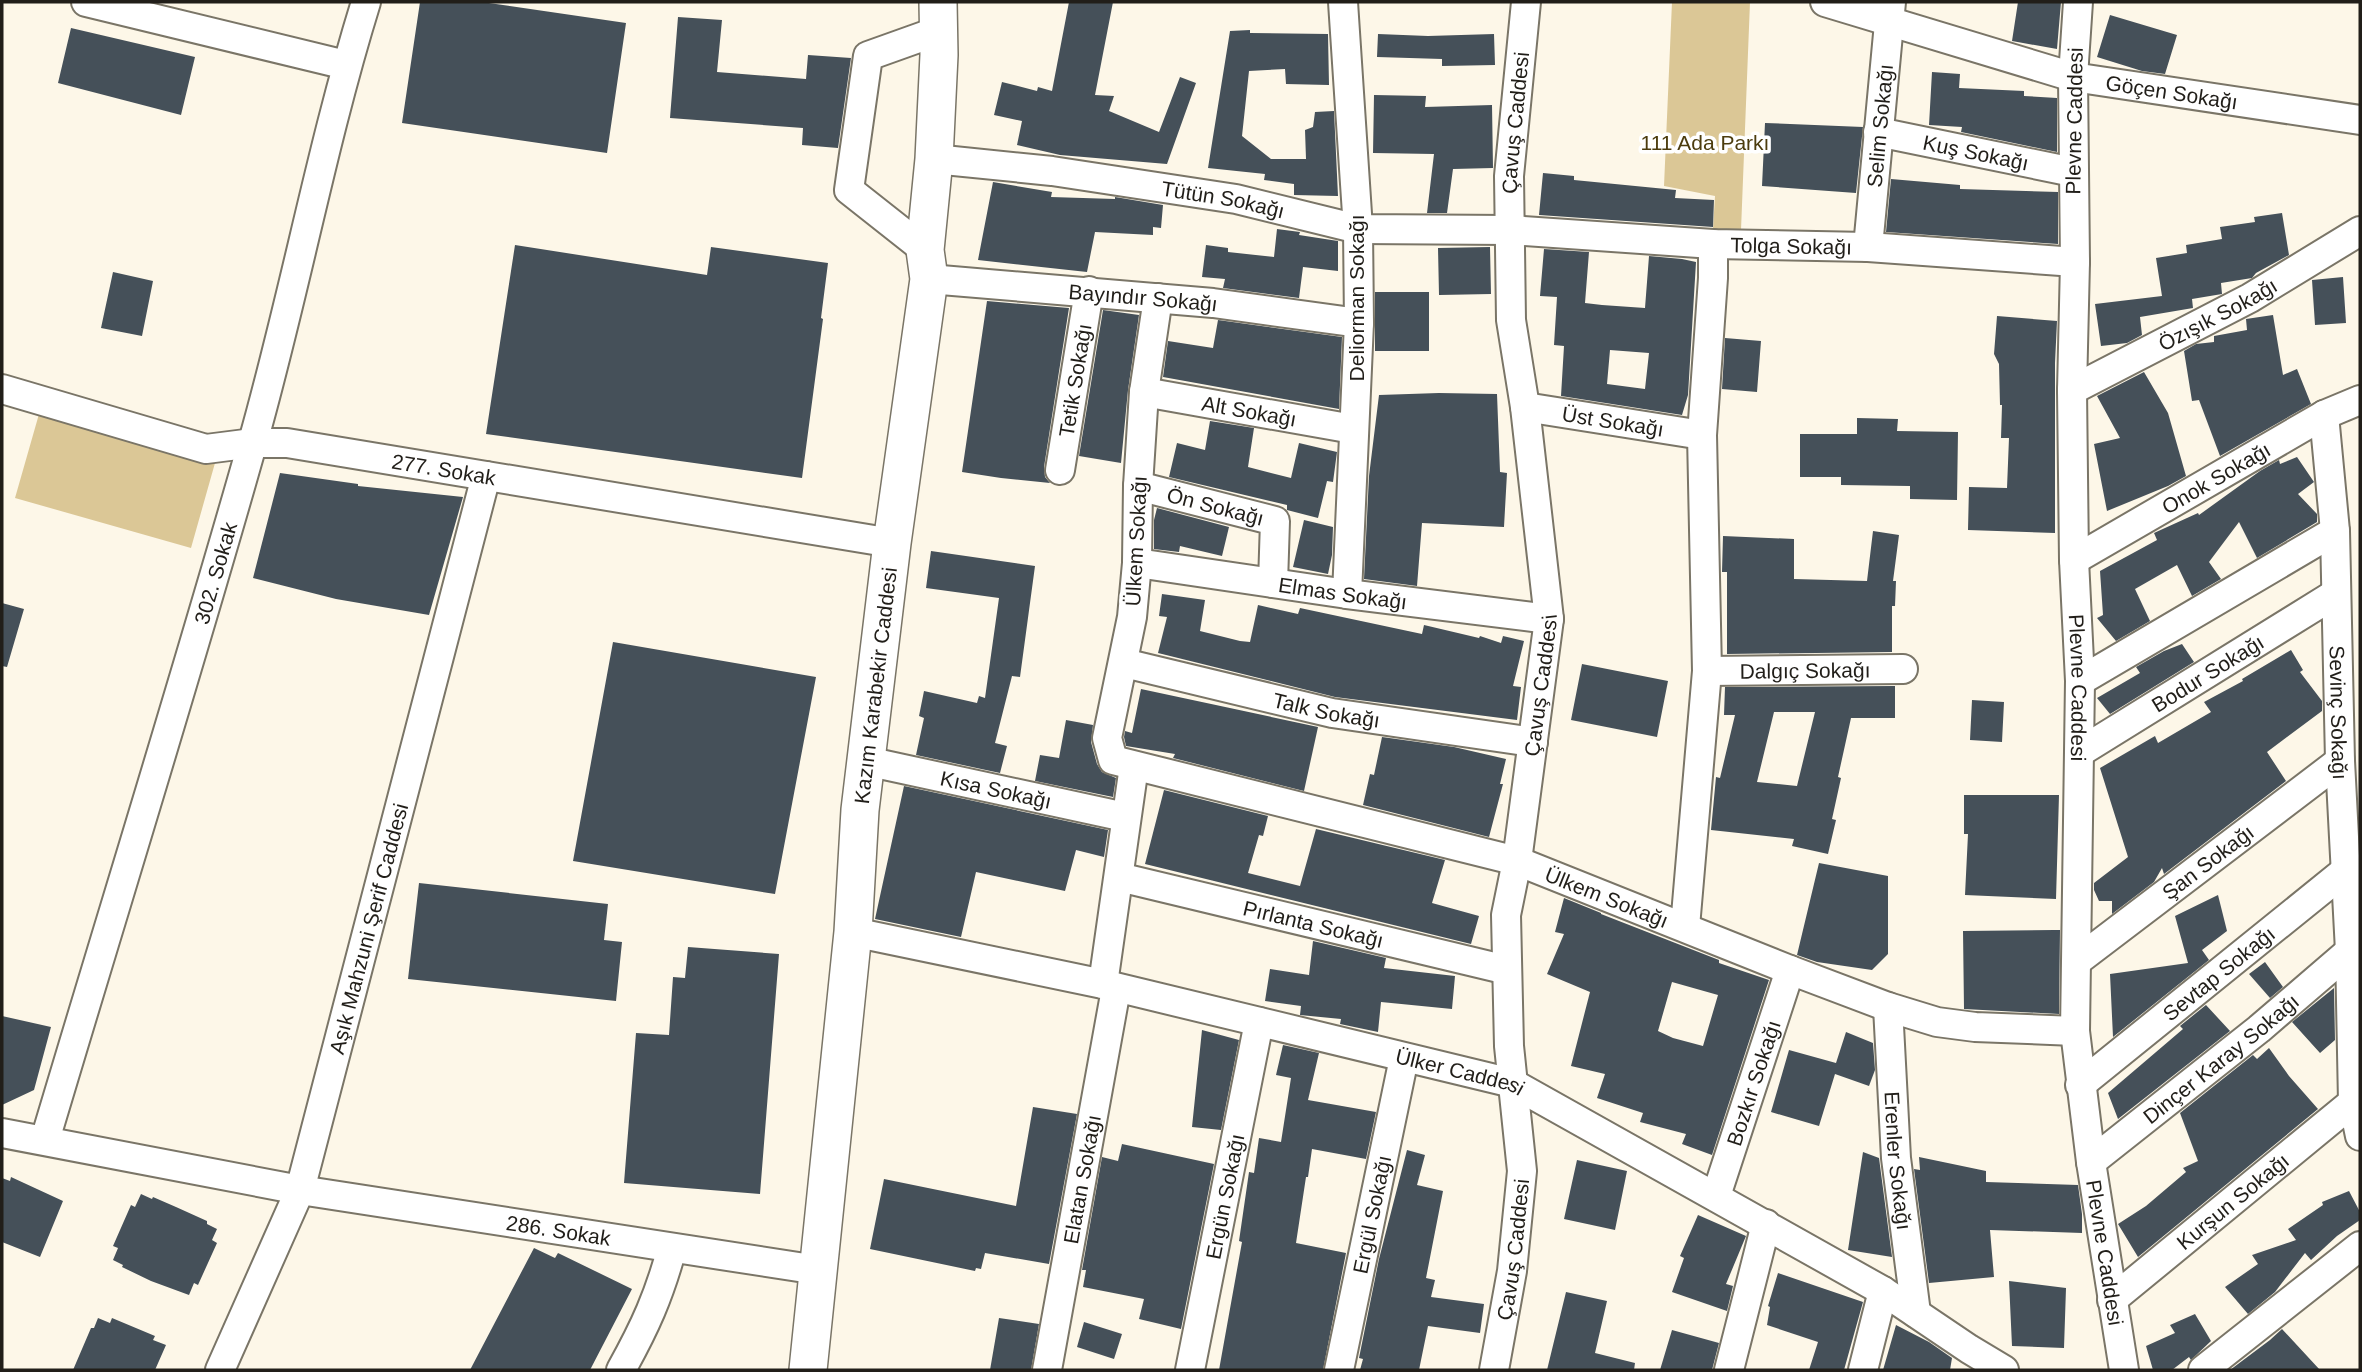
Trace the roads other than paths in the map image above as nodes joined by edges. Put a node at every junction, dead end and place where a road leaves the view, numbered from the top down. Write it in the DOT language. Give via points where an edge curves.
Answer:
graph roads {
  1 [pos="86,2"];
  2 [pos="366,2"];
  3 [pos="1343,2"];
  4 [pos="1526,2"];
  5 [pos="1825,2"];
  6 [pos="2078,2"];
  7 [pos="1890,12"];
  8 [pos="938,16"];
  9 [pos="346,65"];
  10 [pos="2073,77"];
  11 [pos="2360,120"];
  12 [pos="1878,132"];
  13 [pos="934,159"];
  14 [pos="2073,172"];
  15 [pos="1358,229"];
  16 [pos="1510,230"];
  17 [pos="2360,231"];
  18 [pos="1713,244"];
  19 [pos="1868,247"];
  20 [pos="2075,262"];
  21 [pos="927,264"];
  22 [pos="1089,291"];
  23 [pos="1158,298"];
  24 [pos="1359,323"];
  25 [pos="2,389"];
  26 [pos="2072,390"];
  27 [pos="1144,392"];
  28 [pos="2360,400"];
  29 [pos="1525,407"];
  30 [pos="2324,415"];
  31 [pos="1353,429"];
  32 [pos="1702,435"];
  33 [pos="253,443"];
  34 [pos="1060,470"];
  35 [pos="486,476"];
  36 [pos="1138,486"];
  37 [pos="2335,531"];
  38 [pos="892,543"];
  39 [pos="2074,560"];
  40 [pos="1137,564"];
  41 [pos="1273,583"];
  42 [pos="1347,594"];
  43 [pos="2335,594"];
  44 [pos="1549,619"];
  45 [pos="1124,663"];
  46 [pos="1903,669"];
  47 [pos="1707,671"];
  48 [pos="2080,681"];
  49 [pos="1533,741"];
  50 [pos="2080,751"];
  51 [pos="866,761"];
  52 [pos="2340,761"];
  53 [pos="1134,766"];
  54 [pos="1125,817"];
  55 [pos="1517,861"];
  56 [pos="2353,871"];
  57 [pos="1119,877"];
  58 [pos="1685,927"];
  59 [pos="853,932"];
  60 [pos="2350,951"];
  61 [pos="2077,961"];
  62 [pos="1507,970"];
  63 [pos="1790,970"];
  64 [pos="1110,986"];
  65 [pos="1888,1007"];
  66 [pos="1259,1022"];
  67 [pos="2076,1031"];
  68 [pos="1404,1058"];
  69 [pos="1512,1083"];
  70 [pos="2080,1085"];
  71 [pos="2353,1102"];
  72 [pos="2,1133"];
  73 [pos="2360,1136"];
  74 [pos="46,1140"];
  75 [pos="2091,1162"];
  76 [pos="300,1190"];
  77 [pos="1716,1196"];
  78 [pos="1766,1224"];
  79 [pos="2360,1246"];
  80 [pos="672,1248"];
  81 [pos="818,1270"];
  82 [pos="1883,1291"];
  83 [pos="2112,1300"];
  84 [pos="1916,1313"];
  85 [pos="1966,1360"];
  86 [pos="220,1370"];
  87 [pos="621,1370"];
  88 [pos="808,1370"];
  89 [pos="1047,1370"];
  90 [pos="1190,1370"];
  91 [pos="1339,1370"];
  92 [pos="1494,1370"];
  93 [pos="1729,1370"];
  94 [pos="1863,1370"];
  95 [pos="2004,1370"];
  96 [pos="2124,1370"];
  97 [pos="2203,1370"];
  1 -- 9 [label="street"];
  2 -- 9 [label="street, 302. Sokak"];
  3 -- 15 [label="street, Deliorman Sokağı"];
  4 -- 16 [label="street, Çavuş Caddesi" via="1509,176"];
  5 -- 7 [label="street, Göçen Sokağı"];
  6 -- 10 [label="street, Plevne Caddesi"];
  7 -- 10 [label="street, Göçen Sokağı"];
  7 -- 12 [label="street, Selim Sokağı"];
  8 -- 13 [label="main road, Kazım Karabekir Caddesi"];
  8 -- 21 [label="street" via="868,56 849,190"];
  9 -- 33 [label="street, 302. Sokak"];
  10 -- 11 [label="street, Göçen Sokağı"];
  10 -- 14 [label="street, Plevne Caddesi"];
  12 -- 14 [label="street, Kuş Sokağı"];
  12 -- 19 [label="street, Selim Sokağı"];
  13 -- 15 [label="street, Tütün Sokağı" via="1052,171 1236,199"];
  13 -- 21 [label="main road, Kazım Karabekir Caddesi"];
  14 -- 20 [label="street, Plevne Caddesi"];
  15 -- 16 [label="street, Tütün Sokağı"];
  15 -- 24 [label="street, Deliorman Sokağı"];
  16 -- 18 [label="street, Tolga Sokağı"];
  16 -- 29 [label="street, Çavuş Caddesi" via="1511,320"];
  17 -- 26 [label="street, Özışık Sokağı" via="2250,298"];
  18 -- 19 [label="street, Tolga Sokağı"];
  18 -- 32 [label="street"];
  19 -- 20 [label="street, Tolga Sokağı"];
  20 -- 26 [label="street, Plevne Caddesi"];
  21 -- 22 [label="street, Bayındır Sokağı"];
  21 -- 38 [label="main road, Kazım Karabekir Caddesi"];
  22 -- 23 [label="street, Bayındır Sokağı"];
  22 -- 34 [label="street, Tetik Sokağı"];
  23 -- 24 [label="street, Bayındır Sokağı"];
  23 -- 27 [label="street, Ülkem Sokağı"];
  24 -- 31 [label="street, Deliorman Sokağı"];
  25 -- 33 [label="street, 277. Sokak" via="206,449"];
  26 -- 39 [label="street, Plevne Caddesi"];
  27 -- 31 [label="street, Alt Sokağı"];
  27 -- 36 [label="street, Ülkem Sokağı"];
  28 -- 30 [label="street, Onok Sokağı"];
  29 -- 32 [label="street, Üst Sokağı"];
  29 -- 44 [label="street, Çavuş Caddesi"];
  30 -- 37 [label="street, Sevinç Sokağı"];
  30 -- 39 [label="street, Onok Sokağı"];
  31 -- 42 [label="street, Deliorman Sokağı"];
  32 -- 47 [label="street"];
  33 -- 35 [label="street, 277. Sokak" via="287,443"];
  33 -- 74 [label="street, 302. Sokak"];
  35 -- 38 [label="street, 277. Sokak"];
  35 -- 76 [label="street, Aşık Mahzuni Şerif Caddesi"];
  36 -- 40 [label="street, Ülkem Sokağı"];
  36 -- 41 [label="street, Ön Sokağı" via="1275,521"];
  37 -- 43 [label="street, Sevinç Sokağı"];
  37 -- 48 [label="street"];
  38 -- 51 [label="main road, Kazım Karabekir Caddesi"];
  39 -- 48 [label="street, Plevne Caddesi"];
  40 -- 41 [label="street, Elmas Sokağı"];
  40 -- 45 [label="street, Ülkem Sokağı"];
  41 -- 42 [label="street, Elmas Sokağı"];
  42 -- 44 [label="street, Elmas Sokağı"];
  43 -- 50 [label="street, Bodur Sokağı"];
  43 -- 52 [label="street, Sevinç Sokağı"];
  44 -- 49 [label="street, Çavuş Caddesi"];
  45 -- 49 [label="street, Talk Sokağı" via="1332,713"];
  45 -- 53 [label="street, Ülkem Sokağı" via="1107,738 1113,760"];
  46 -- 47 [label="street, Dalgıç Sokağı"];
  47 -- 58 [label="street"];
  48 -- 50 [label="street, Plevne Caddesi"];
  49 -- 55 [label="street, Çavuş Caddesi"];
  50 -- 61 [label="street, Plevne Caddesi"];
  51 -- 54 [label="street, Kısa Sokağı"];
  51 -- 59 [label="main road, Kazım Karabekir Caddesi"];
  52 -- 56 [label="street, Sevinç Sokağı"];
  52 -- 61 [label="street, Şan Sokağı"];
  53 -- 54 [label="street"];
  53 -- 55 [label="street, Ülkem Sokağı"];
  54 -- 57 [label="street"];
  55 -- 58 [label="street, Ülkem Sokağı"];
  55 -- 62 [label="street, Çavuş Caddesi" via="1506,915"];
  56 -- 60 [label="street, Sevinç Sokağı"];
  56 -- 70 [label="street, Sevtap Sokağı"];
  57 -- 62 [label="street, Pırlanta Sokağı"];
  57 -- 64 [label="street"];
  58 -- 63 [label="street, Ülkem Sokağı"];
  59 -- 64 [label="street, Ülker Caddesi"];
  59 -- 81 [label="main road, Kazım Karabekir Caddesi"];
  60 -- 71 [label="street, Sevinç Sokağı"];
  60 -- 75 [label="street, Dinçer Karay Sokağı"];
  61 -- 67 [label="street, Plevne Caddesi"];
  62 -- 69 [label="street, Çavuş Caddesi"];
  63 -- 65 [label="street, Ülkem Sokağı"];
  63 -- 77 [label="street, Bozkır Sokağı"];
  64 -- 66 [label="street, Ülker Caddesi"];
  64 -- 89 [label="street, Elatan Sokağı"];
  65 -- 67 [label="street, Ülkem Sokağı" via="1937,1023"];
  65 -- 84 [label="street, Erenler Sokağı" via="1896,1158"];
  66 -- 68 [label="street, Ülker Caddesi"];
  66 -- 90 [label="street, Ergün Sokağı"];
  67 -- 70 [label="street, Plevne Caddesi"];
  68 -- 69 [label="street, Ülker Caddesi"];
  68 -- 91 [label="street, Ergül Sokağı"];
  69 -- 77 [label="street, Ülker Caddesi"];
  69 -- 92 [label="street, Çavuş Caddesi" via="1522,1171 1512,1271"];
  70 -- 75 [label="street, Plevne Caddesi"];
  71 -- 73 [label="street, Sevinç Sokağı"];
  71 -- 83 [label="street, Kurşun Sokağı"];
  72 -- 74 [label="street, 286. Sokak"];
  74 -- 76 [label="street, 286. Sokak"];
  75 -- 83 [label="street, Plevne Caddesi"];
  76 -- 80 [label="street, 286. Sokak"];
  76 -- 86 [label="street, Aşık Mahzuni Şerif Caddesi"];
  77 -- 78 [label="street, Ülker Caddesi"];
  78 -- 82 [label="street, Ülker Caddesi"];
  78 -- 93 [label="street"];
  79 -- 97 [label="street"];
  80 -- 81 [label="street, 286. Sokak"];
  80 -- 87 [label="street" via="647,1322"];
  81 -- 88 [label="main road, Kazım Karabekir Caddesi"];
  82 -- 84 [label="street, Ülker Caddesi"];
  82 -- 94 [label="street"];
  83 -- 96 [label="street, Plevne Caddesi"];
  84 -- 85 [label="street, Ülker Caddesi"];
  85 -- 95 [label="street, Ülker Caddesi"];
}
